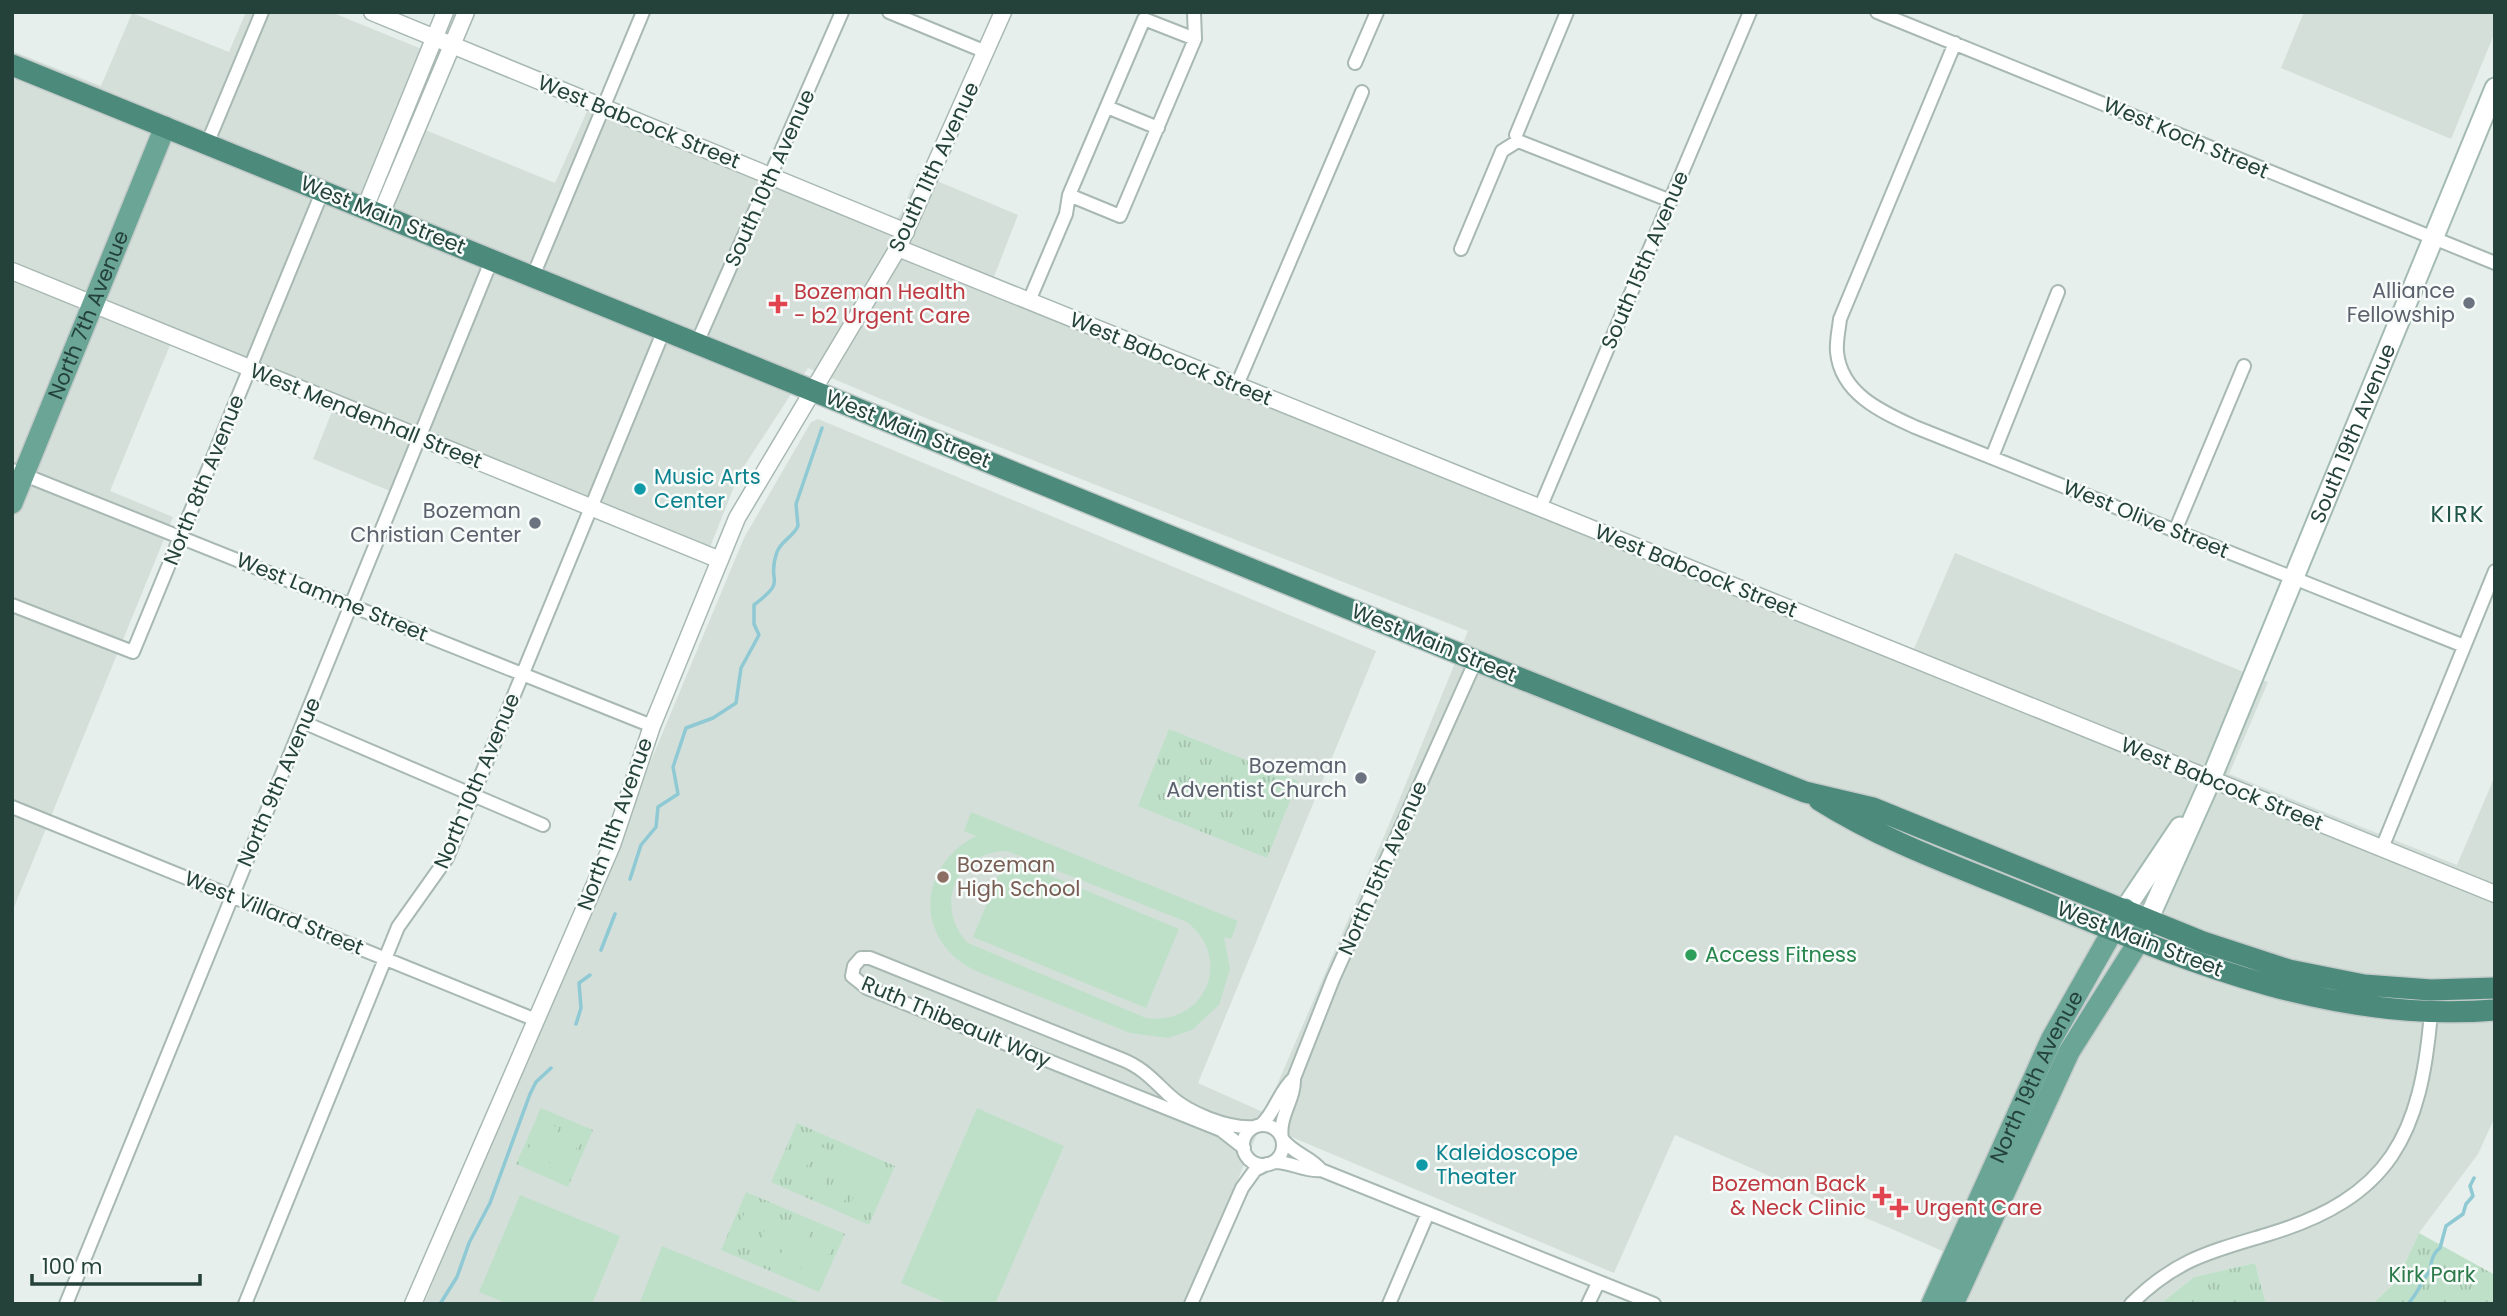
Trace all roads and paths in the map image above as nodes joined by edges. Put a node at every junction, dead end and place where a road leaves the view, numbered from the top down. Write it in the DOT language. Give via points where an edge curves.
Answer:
graph roads {
  1 [pos="262,12"];
  2 [pos="372,12"];
  3 [pos="446,12"];
  4 [pos="466,12"];
  5 [pos="643,12"];
  6 [pos="842,12"];
  7 [pos="889,12"];
  8 [pos="1003,12"];
  9 [pos="1194,12"];
  10 [pos="1377,12"];
  11 [pos="1567,12"];
  12 [pos="1749,12"];
  13 [pos="1877,12"];
  14 [pos="434,38"];
  15 [pos="1195,39"];
  16 [pos="1955,44"];
  17 [pos="451,45"];
  18 [pos="986,51"];
  19 [pos="1355,63"];
  20 [pos="12,65"];
  21 [pos="2495,88"];
  22 [pos="1362,92"];
  23 [pos="601,107"];
  24 [pos="1107,107"];
  25 [pos="165,127"];
  26 [pos="1158,128"];
  27 [pos="1516,135"];
  28 [pos="207,144"];
  29 [pos="771,176"];
  30 [pos="323,190"];
  31 [pos="1069,195"];
  32 [pos="1671,201"];
  33 [pos="373,211"];
  34 [pos="906,232"];
  35 [pos="2433,237"];
  36 [pos="898,248"];
  37 [pos="1461,249"];
  38 [pos="492,259"];
  39 [pos="2495,263"];
  40 [pos="12,271"];
  41 [pos="533,276"];
  42 [pos="2058,292"];
  43 [pos="1029,301"];
  44 [pos="93,305"];
  45 [pos="664,330"];
  46 [pos="697,343"];
  47 [pos="2244,366"];
  48 [pos="249,369"];
  49 [pos="1237,385"];
  50 [pos="814,391"];
  51 [pos="420,438"];
  52 [pos="1992,457"];
  53 [pos="18,472"];
  54 [pos="12,503"];
  55 [pos="592,508"];
  56 [pos="1540,508"];
  57 [pos="2175,531"];
  58 [pos="181,536"];
  59 [pos="720,560"];
  60 [pos="2495,571"];
  61 [pos="2292,579"];
  62 [pos="351,604"];
  63 [pos="12,605"];
  64 [pos="2464,646"];
  65 [pos="1476,660"];
  66 [pos="523,674"];
  67 [pos="304,723"];
  68 [pos="652,726"];
  69 [pos="2211,779"];
  70 [pos="1805,792"];
  71 [pos="474,796"];
  72 [pos="12,807"];
  73 [pos="542,825"];
  74 [pos="2382,848"];
  75 [pos="2495,894"];
  76 [pos="231,896"];
  77 [pos="2125,909"];
  78 [pos="2148,920"];
  79 [pos="2114,931"];
  80 [pos="2138,941"];
  81 [pos="385,958"];
  82 [pos="2495,988"];
  83 [pos="2495,1010"];
  84 [pos="2431,1012"];
  85 [pos="536,1020"];
  86 [pos="1294,1078"];
  87 [pos="1257,1126"];
  88 [pos="1283,1140"];
  89 [pos="1245,1151"];
  90 [pos="1270,1163"];
  91 [pos="1321,1170"];
  92 [pos="1237,1200"];
  93 [pos="1428,1213"];
  94 [pos="1598,1283"];
  95 [pos="66,1304"];
  96 [pos="245,1304"];
  97 [pos="413,1304"];
  98 [pos="1192,1304"];
  99 [pos="1389,1304"];
  100 [pos="1588,1304"];
  101 [pos="1654,1304"];
  102 [pos="1931,1304"];
  103 [pos="1953,1304"];
  104 [pos="2131,1304"];
  1 -- 28 [label="street"];
  2 -- 14 [label="street, West Babcock Street"];
  3 -- 14 [label="street"];
  4 -- 17 [label="street"];
  5 -- 23 [label="street"];
  6 -- 29 [label="street, South 10th Avenue"];
  7 -- 18 [label="street"];
  8 -- 18 [label="street, South 11th Avenue"];
  9 -- 15 [label="street"];
  10 -- 19 [label="street"];
  11 -- 27 [label="street"];
  12 -- 32 [label="street, South 15th Avenue"];
  13 -- 16 [label="street, West Koch Street"];
  14 -- 17 [label="street, West Babcock Street"];
  14 -- 33 [label="street"];
  15 -- 24 [label="street" via="1144,19"];
  15 -- 26 [label="street"];
  16 -- 35 [label="street, West Koch Street"];
  16 -- 52 [label="street, West Olive Street" via="1840,319 1837,351 1842,372 1857,394 1882,412"];
  17 -- 23 [label="street, West Babcock Street"];
  17 -- 33 [label="street"];
  18 -- 34 [label="street, South 11th Avenue"];
  20 -- 25 [label="highway, West Main Street"];
  21 -- 35 [label="main road, South 19th Avenue"];
  22 -- 49 [label="street"];
  23 -- 29 [label="street, West Babcock Street"];
  23 -- 41 [label="street"];
  24 -- 26 [label="street"];
  24 -- 31 [label="street"];
  25 -- 28 [label="highway, West Main Street"];
  25 -- 44 [label="main road, North 7th Avenue"];
  26 -- 31 [label="street" via="1120,216"];
  28 -- 30 [label="highway, West Main Street"];
  29 -- 34 [label="street, West Babcock Street"];
  29 -- 46 [label="street, South 10th Avenue"];
  30 -- 33 [label="highway, West Main Street"];
  30 -- 48 [label="street, North 8th Avenue"];
  31 -- 43 [label="street" via="1066,214"];
  32 -- 37 [label="street" via="1518,141 1502,151"];
  32 -- 56 [label="street, South 15th Avenue"];
  33 -- 38 [label="highway, West Main Street"];
  34 -- 36 [label="street, South 11th Avenue"];
  35 -- 39 [label="street, West Koch Street"];
  35 -- 61 [label="main road, South 19th Avenue"];
  36 -- 43 [label="street, West Babcock Street"];
  36 -- 50 [label="street, South 11th Avenue"];
  38 -- 41 [label="highway, West Main Street"];
  38 -- 51 [label="street, North 9th Avenue"];
  40 -- 44 [label="street, West Mendenhall Street"];
  41 -- 45 [label="highway, West Main Street"];
  42 -- 52 [label="street"];
  43 -- 49 [label="street, West Babcock Street"];
  44 -- 48 [label="street, West Mendenhall Street"];
  44 -- 53 [label="main road, North 7th Avenue"];
  45 -- 46 [label="highway, West Main Street"];
  45 -- 55 [label="street, North 10th Avenue"];
  46 -- 50 [label="highway, West Main Street"];
  47 -- 57 [label="street"];
  48 -- 51 [label="street, West Mendenhall Street"];
  48 -- 58 [label="street, North 8th Avenue"];
  49 -- 56 [label="street, West Babcock Street"];
  50 -- 59 [label="street, North 11th Avenue" via="752,490"];
  50 -- 65 [label="highway, West Main Street"];
  51 -- 55 [label="street, West Mendenhall Street"];
  51 -- 62 [label="street, North 9th Avenue"];
  52 -- 57 [label="street, West Olive Street"];
  53 -- 54 [label="main road, North 7th Avenue"];
  53 -- 58 [label="street, West Lamme Street"];
  55 -- 59 [label="street, West Mendenhall Street"];
  55 -- 66 [label="street, North 10th Avenue"];
  56 -- 69 [label="street, West Babcock Street"];
  57 -- 61 [label="street, West Olive Street"];
  58 -- 62 [label="street, West Lamme Street"];
  58 -- 63 [label="street, North 8th Avenue" via="133,652"];
  59 -- 68 [label="street, North 11th Avenue"];
  60 -- 64 [label="street"];
  61 -- 64 [label="street, West Olive Street"];
  61 -- 69 [label="main road, South 19th Avenue"];
  62 -- 66 [label="street, West Lamme Street"];
  62 -- 67 [label="street, North 9th Avenue"];
  64 -- 74 [label="street"];
  65 -- 70 [label="highway, West Main Street"];
  65 -- 86 [label="street, North 15th Avenue" via="1333,979"];
  66 -- 68 [label="street, West Lamme Street"];
  66 -- 71 [label="street, North 10th Avenue"];
  67 -- 71 [label="street"];
  67 -- 76 [label="street, North 9th Avenue"];
  68 -- 85 [label="street, North 11th Avenue" via="612,845"];
  69 -- 74 [label="street, West Babcock Street"];
  69 -- 77 [label="main road, South 19th Avenue"];
  69 -- 78 [label="main road, South 19th Avenue"];
  70 -- 77 [label="highway, West Main Street" via="1873,808"];
  70 -- 79 [label="highway, West Main Street" via="1865,829"];
  71 -- 73 [label="street"];
  71 -- 81 [label="street, North 10th Avenue" via="439,874 398,926"];
  72 -- 76 [label="street, West Villard Street"];
  74 -- 75 [label="street, West Babcock Street"];
  76 -- 81 [label="street, West Villard Street"];
  76 -- 95 [label="street, North 9th Avenue"];
  77 -- 78 [label="highway, West Main Street"];
  77 -- 79 [label="main road, South 19th Avenue"];
  78 -- 80 [label="main road, South 19th Avenue"];
  78 -- 82 [label="highway, West Main Street" via="2252,959 2308,974 2399,989"];
  79 -- 80 [label="highway, West Main Street"];
  79 -- 102 [label="main road, North 19th Avenue" via="2051,1040"];
  80 -- 84 [label="highway, West Main Street" via="2284,992"];
  80 -- 103 [label="main road, North 19th Avenue" via="2069,1052"];
  81 -- 85 [label="street, West Villard Street"];
  81 -- 96 [label="street, North 10th Avenue"];
  83 -- 84 [label="highway, West Main Street"];
  84 -- 104 [label="street" via="2427,1065 2417,1106 2378,1174 2335,1208 2310,1221 2175,1267"];
  85 -- 97 [label="street, North 11th Avenue"];
  86 -- 87 [label="street, North 15th Avenue" via="1275,1109"];
  86 -- 88 [label="street, North 15th Avenue" via="1281,1122"];
  87 -- 88 [label="street" via="1274,1128"];
  87 -- 89 [label="street" via="1246,1136"];
  87 -- 89 [label="street, Ruth Thibeault Way" via="1233,1126 1182,1105 1141,1068 870,958 861,958 853,966 852,976 867,988 1221,1130"];
  88 -- 90 [label="street" via="1282,1152"];
  88 -- 91 [label="street"];
  89 -- 90 [label="street" via="1255,1163"];
  89 -- 92 [label="street"];
  90 -- 91 [label="street" via="1289,1162"];
  90 -- 92 [label="street" via="1255,1170"];
  91 -- 93 [label="street"];
  92 -- 98 [label="street"];
  93 -- 94 [label="street"];
  93 -- 99 [label="street"];
  94 -- 100 [label="street"];
  94 -- 101 [label="street"];
}
